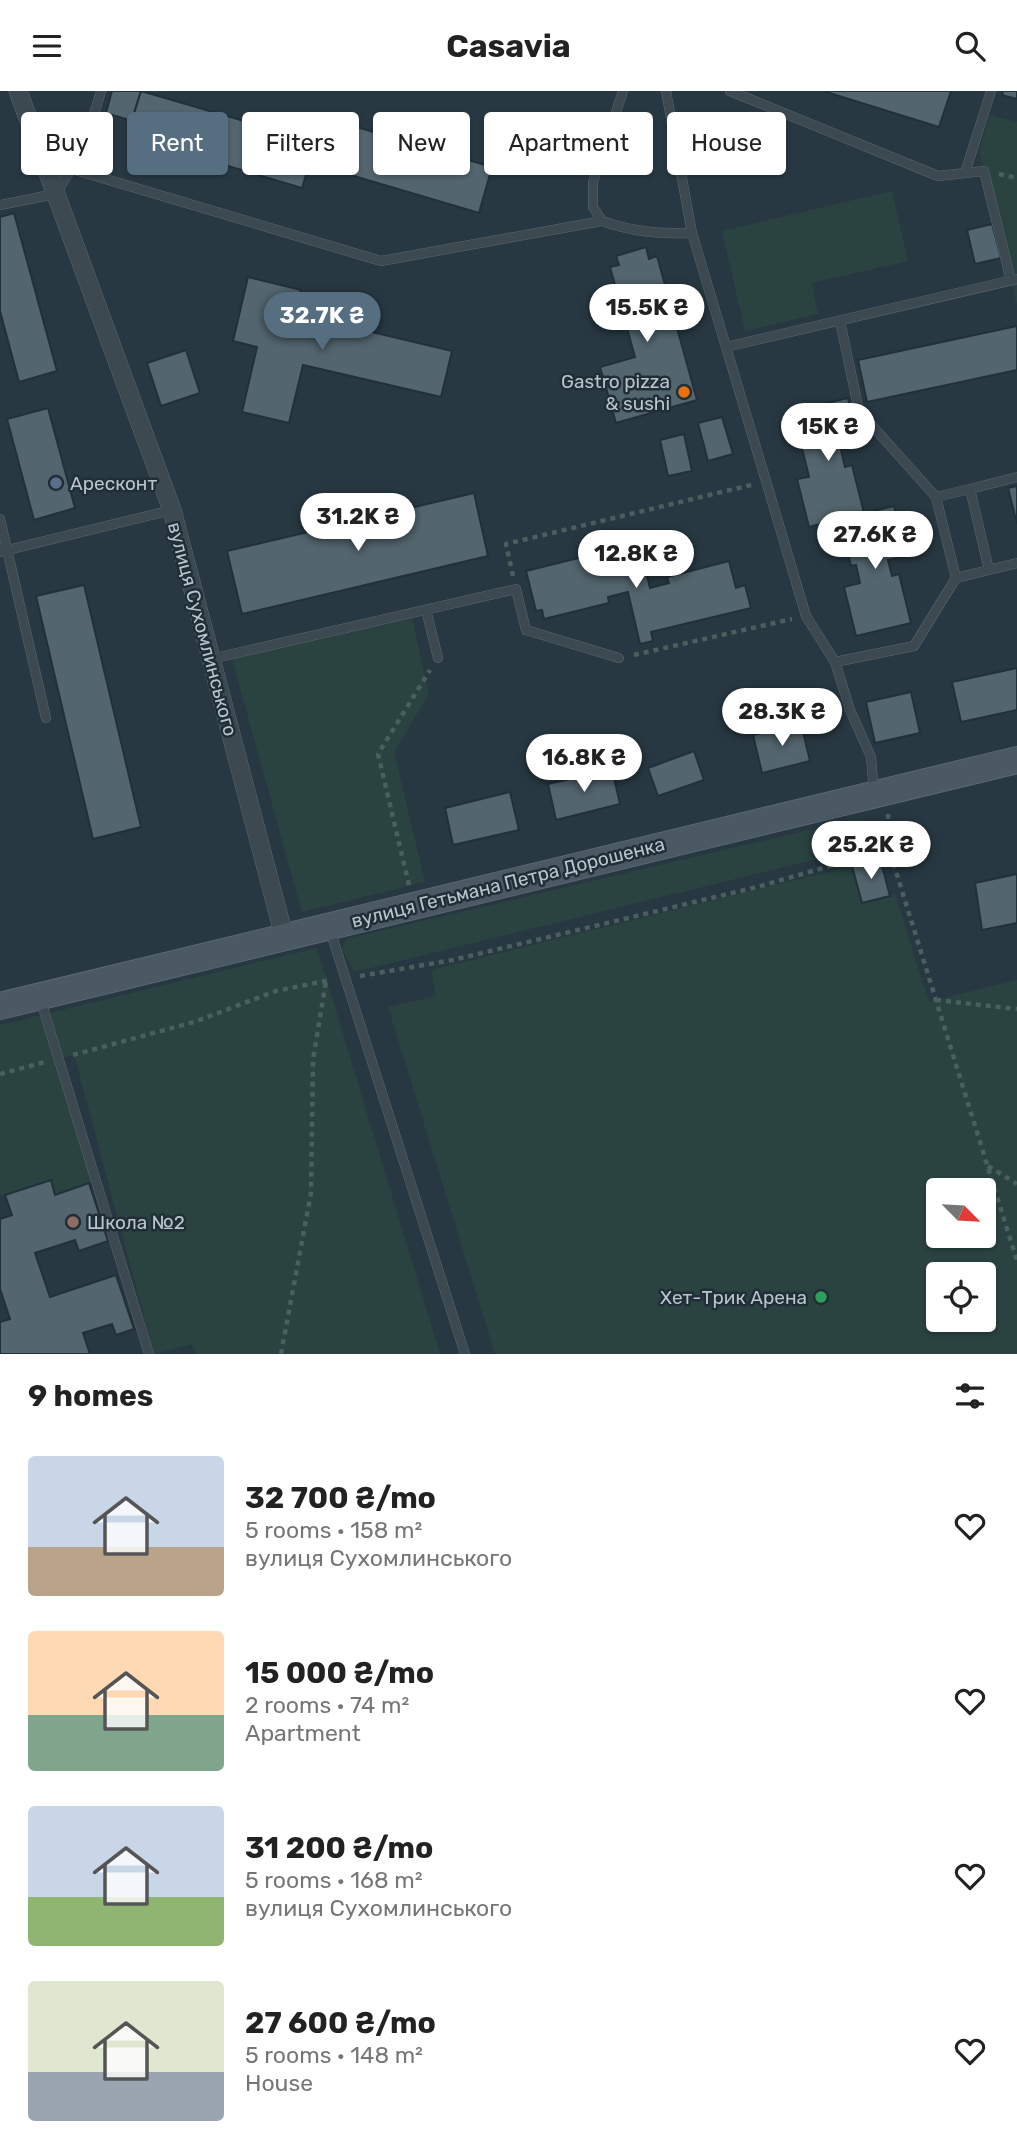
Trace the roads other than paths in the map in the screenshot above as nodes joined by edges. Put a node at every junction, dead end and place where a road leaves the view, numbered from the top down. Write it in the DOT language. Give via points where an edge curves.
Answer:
graph roads {
  1 [pos="18,91"];
  2 [pos="101,91"];
  3 [pos="623,91"];
  4 [pos="666,91"];
  5 [pos="730,91"];
  6 [pos="991,91"];
  7 [pos="26,112"];
  8 [pos="95,112"];
  9 [pos="965,173"];
  10 [pos="48,175"];
  11 [pos="69,175"];
  12 [pos="93,175"];
  13 [pos="55,194"];
  14 [pos="0,205"];
  15 [pos="602,221"];
  16 [pos="692,233"];
  17 [pos="1014,280"];
  18 [pos="840,321"];
  19 [pos="726,347"];
  20 [pos="1017,477"];
  21 [pos="970,489"];
  22 [pos="936,497"];
  23 [pos="172,510"];
  24 [pos="0,519"];
  25 [pos="4,551"];
  26 [pos="1017,563"];
  27 [pos="989,570"];
  28 [pos="956,578"];
  29 [pos="426,610"];
  30 [pos="438,658"];
  31 [pos="619,658"];
  32 [pos="211,659"];
  33 [pos="835,662"];
  34 [pos="46,718"];
  35 [pos="1017,760"];
  36 [pos="881,802"];
  37 [pos="329,925"];
  38 [pos="284,936"];
  39 [pos="39,996"];
  40 [pos="0,1006"];
  41 [pos="149,1354"];
  42 [pos="465,1354"];
  1 -- 7 [label="street, вулиця Сухомлинського"];
  2 -- 8 [label="lane"];
  3 -- 15 [label="lane" via="593,182 593,207"];
  4 -- 16 [label="lane"];
  5 -- 9 [label="lane" via="938,176"];
  6 -- 9 [label="lane"];
  9 -- 17 [label="lane" via="984,171"];
  10 -- 13 [label="street, вулиця Сухомлинського"];
  11 -- 13 [label="lane"];
  12 -- 15 [label="lane" via="381,261"];
  13 -- 14 [label="lane"];
  13 -- 23 [label="street, вулиця Сухомлинського"];
  15 -- 16 [label="lane" via="650,234"];
  16 -- 19 [label="lane"];
  17 -- 18 [label="lane"];
  18 -- 19 [label="lane"];
  18 -- 22 [label="lane" via="859,411"];
  19 -- 33 [label="lane" via="806,616"];
  20 -- 21 [label="lane"];
  21 -- 22 [label="lane"];
  21 -- 27 [label="lane"];
  22 -- 28 [label="lane"];
  23 -- 25 [label="lane"];
  23 -- 32 [label="street, вулиця Сухомлинського"];
  24 -- 25 [label="lane"];
  25 -- 34 [label="lane"];
  26 -- 27 [label="lane"];
  27 -- 28 [label="lane"];
  28 -- 33 [label="lane" via="915,646"];
  29 -- 30 [label="lane"];
  29 -- 31 [label="lane" via="516,589 526,630"];
  29 -- 32 [label="lane"];
  32 -- 38 [label="street, вулиця Сухомлинського"];
  33 -- 36 [label="lane" via="871,757"];
  35 -- 36 [label="street, вулиця Гетьмана Петра Дорошенка"];
  36 -- 37 [label="street, вулиця Гетьмана Петра Дорошенка"];
  37 -- 38 [label="street, вулиця Гетьмана Петра Дорошенка"];
  37 -- 42 [label="lane"];
  38 -- 39 [label="street, вулиця Гетьмана Петра Дорошенка"];
  39 -- 40 [label="street, вулиця Гетьмана Петра Дорошенка"];
  39 -- 41 [label="lane"];
}
